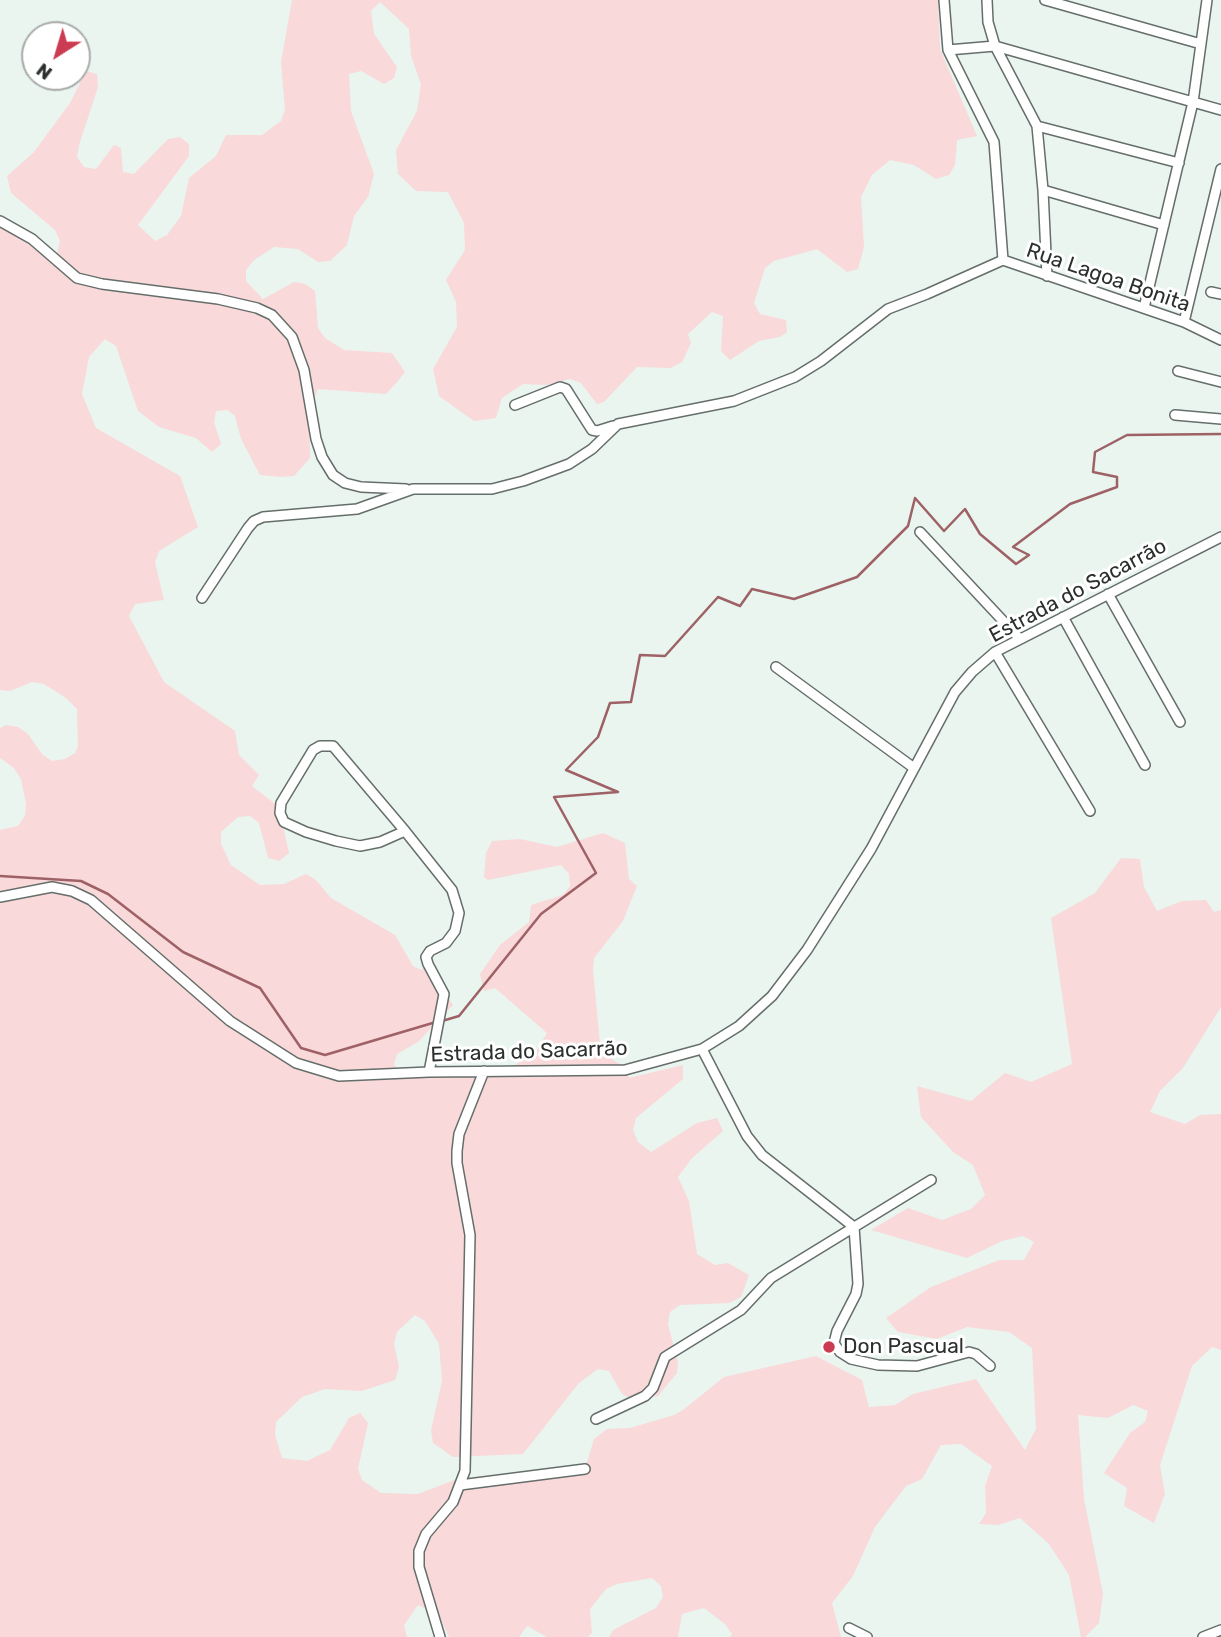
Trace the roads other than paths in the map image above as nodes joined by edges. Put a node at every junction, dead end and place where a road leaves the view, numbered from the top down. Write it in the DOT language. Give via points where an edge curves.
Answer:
graph roads {
  1 [pos="944,0"];
  2 [pos="988,0"];
  3 [pos="1045,0"];
  4 [pos="1208,0"];
  5 [pos="1201,44"];
  6 [pos="995,46"];
  7 [pos="948,50"];
  8 [pos="1193,102"];
  9 [pos="1221,110"];
  10 [pos="1037,126"];
  11 [pos="1179,163"];
  12 [pos="1221,169"];
  13 [pos="1043,190"];
  14 [pos="0,221"];
  15 [pos="1164,225"];
  16 [pos="1003,260"];
  17 [pos="1047,276"];
  18 [pos="1144,308"];
  19 [pos="1184,322"];
  20 [pos="1221,340"];
  21 [pos="1178,371"];
  22 [pos="1221,382"];
  23 [pos="515,405"];
  24 [pos="1175,415"];
  25 [pos="1221,419"];
  26 [pos="618,424"];
  27 [pos="413,489"];
  28 [pos="920,532"];
  29 [pos="1221,537"];
  30 [pos="1108,594"];
  31 [pos="202,598"];
  32 [pos="1063,617"];
  33 [pos="1020,639"];
  34 [pos="995,652"];
  35 [pos="776,667"];
  36 [pos="1180,722"];
  37 [pos="1145,765"];
  38 [pos="915,768"];
  39 [pos="1090,811"];
  40 [pos="405,831"];
  41 [pos="0,897"];
  42 [pos="702,1049"];
  43 [pos="484,1071"];
  44 [pos="429,1072"];
  45 [pos="931,1180"];
  46 [pos="854,1227"];
  47 [pos="990,1366"];
  48 [pos="596,1419"];
  49 [pos="585,1469"];
  50 [pos="460,1485"];
  51 [pos="849,1628"];
  52 [pos="1221,1630"];
  53 [pos="440,1637"];
  54 [pos="867,1637"];
  55 [pos="1203,1637"];
  1 -- 7 [label="street"];
  2 -- 6 [label="street"];
  3 -- 5 [label="street"];
  4 -- 5 [label="street"];
  5 -- 8 [label="street"];
  6 -- 7 [label="street"];
  6 -- 8 [label="street"];
  6 -- 10 [label="street"];
  7 -- 16 [label="street" via="994,142"];
  8 -- 9 [label="street"];
  8 -- 11 [label="street"];
  10 -- 11 [label="street"];
  10 -- 13 [label="street"];
  11 -- 15 [label="street"];
  12 -- 19 [label="street"];
  13 -- 15 [label="street"];
  13 -- 17 [label="street"];
  14 -- 27 [label="street" via="39,245 77,278 218,299 272,315 292,337 304,370 316,439 333,475 361,487"];
  15 -- 18 [label="street"];
  16 -- 17 [label="street, Rua Lagoa Bonita"];
  16 -- 26 [label="street, Rua Lagoa Bonita" via="888,309 821,361 766,390 734,401"];
  17 -- 18 [label="street, Rua Lagoa Bonita"];
  18 -- 19 [label="street, Rua Lagoa Bonita"];
  19 -- 20 [label="street, Rua Lagoa Bonita"];
  21 -- 22 [label="street"];
  23 -- 26 [label="street, Rua Lagoa Bonita" via="560,387 592,430"];
  24 -- 25 [label="street"];
  26 -- 27 [label="street" via="569,464 523,481 492,489"];
  27 -- 31 [label="street" via="357,509 254,521"];
  28 -- 33 [label="street"];
  29 -- 30 [label="street, Estrada do Sacarrão"];
  30 -- 32 [label="street, Estrada do Sacarrão"];
  30 -- 36 [label="street"];
  32 -- 33 [label="street, Estrada do Sacarrão"];
  32 -- 37 [label="street"];
  33 -- 34 [label="street, Estrada do Sacarrão"];
  34 -- 38 [label="street, Estrada do Sacarrão" via="955,692"];
  34 -- 39 [label="street"];
  35 -- 38 [label="street"];
  38 -- 42 [label="street, Estrada do Sacarrão" via="807,950 772,996 739,1026"];
  40 -- 40 [label="street" via="333,746 313,750 280,813 284,822 306,832 360,846"];
  40 -- 44 [label="street" via="452,890 459,913 446,943 426,957 444,994"];
  41 -- 44 [label="street, Estrada do Sacarrão" via="52,887 91,900 230,1021 296,1063 339,1076"];
  42 -- 43 [label="street, Estrada do Sacarrão" via="625,1070"];
  42 -- 46 [label="street" via="747,1136 762,1155"];
  43 -- 44 [label="street, Estrada do Sacarrão"];
  43 -- 50 [label="street" via="458,1134 457,1151 470,1235 465,1471"];
  45 -- 46 [label="street"];
  46 -- 47 [label="street" via="858,1284 837,1331 834,1343 840,1352 878,1365 917,1366 969,1352"];
  46 -- 48 [label="street" via="771,1278 741,1310 665,1356 653,1388 645,1396"];
  49 -- 50 [label="street"];
  50 -- 53 [label="street" via="419,1551 419,1567"];
  51 -- 54 [label="street"];
  52 -- 55 [label="street"];
}
